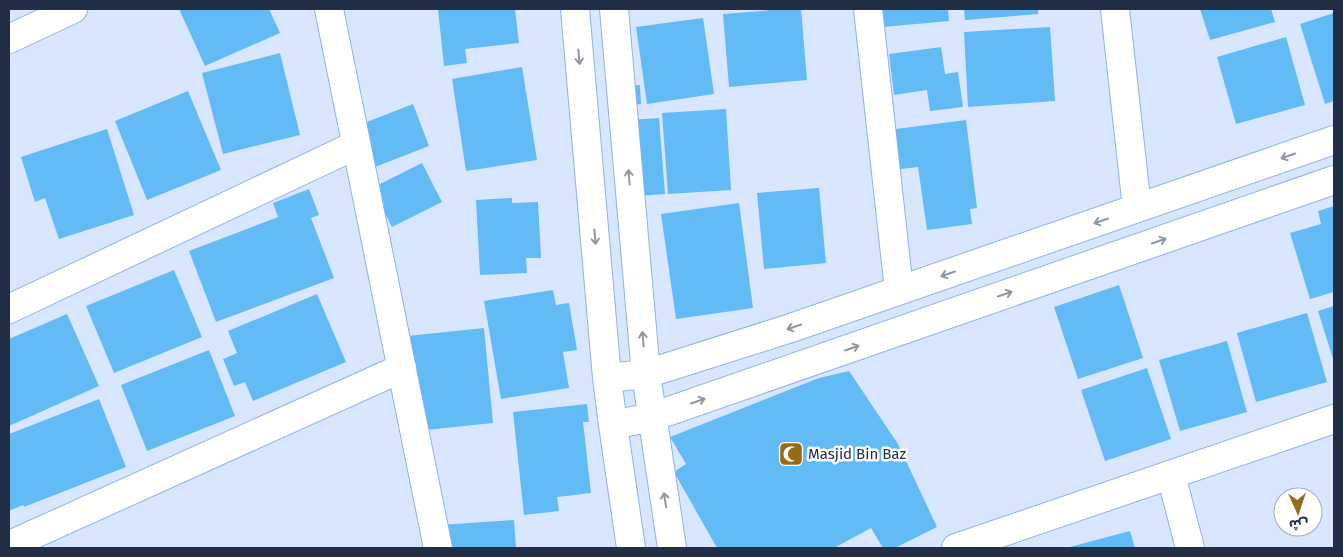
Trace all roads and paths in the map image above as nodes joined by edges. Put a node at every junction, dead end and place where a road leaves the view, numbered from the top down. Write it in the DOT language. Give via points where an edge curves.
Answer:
graph roads {
  1 [pos="73,9"];
  2 [pos="329,9"];
  3 [pos="575,9"];
  4 [pos="614,9"];
  5 [pos="868,9"];
  6 [pos="1115,9"];
  7 [pos="9,39"];
  8 [pos="1334,140"];
  9 [pos="356,145"];
  10 [pos="1334,180"];
  11 [pos="1137,208"];
  12 [pos="899,290"];
  13 [pos="9,309"];
  14 [pos="402,368"];
  15 [pos="646,374"];
  16 [pos="607,378"];
  17 [pos="652,417"];
  18 [pos="1334,419"];
  19 [pos="613,425"];
  20 [pos="1171,475"];
  21 [pos="10,544"];
  22 [pos="438,548"];
  23 [pos="631,548"];
  24 [pos="672,548"];
  25 [pos="956,548"];
  26 [pos="1190,548"];
  1 -- 7 [label="street"];
  2 -- 9 [label="street"];
  3 -- 16 [label="street, one-way"];
  15 -- 4 [label="street, one-way"];
  5 -- 12 [label="street"];
  6 -- 11 [label="street"];
  8 -- 11 [label="street, one-way"];
  9 -- 13 [label="street"];
  9 -- 14 [label="street"];
  17 -- 10 [label="street, one-way"];
  11 -- 12 [label="street, one-way"];
  12 -- 15 [label="street, one-way"];
  14 -- 21 [label="street"];
  14 -- 22 [label="street"];
  15 -- 16 [label="street"];
  15 -- 17 [label="street"];
  16 -- 19 [label="street"];
  17 -- 19 [label="street"];
  24 -- 17 [label="street, one-way"];
  18 -- 20 [label="street"];
  19 -- 23 [label="street"];
  20 -- 25 [label="street"];
  20 -- 26 [label="street"];
}
